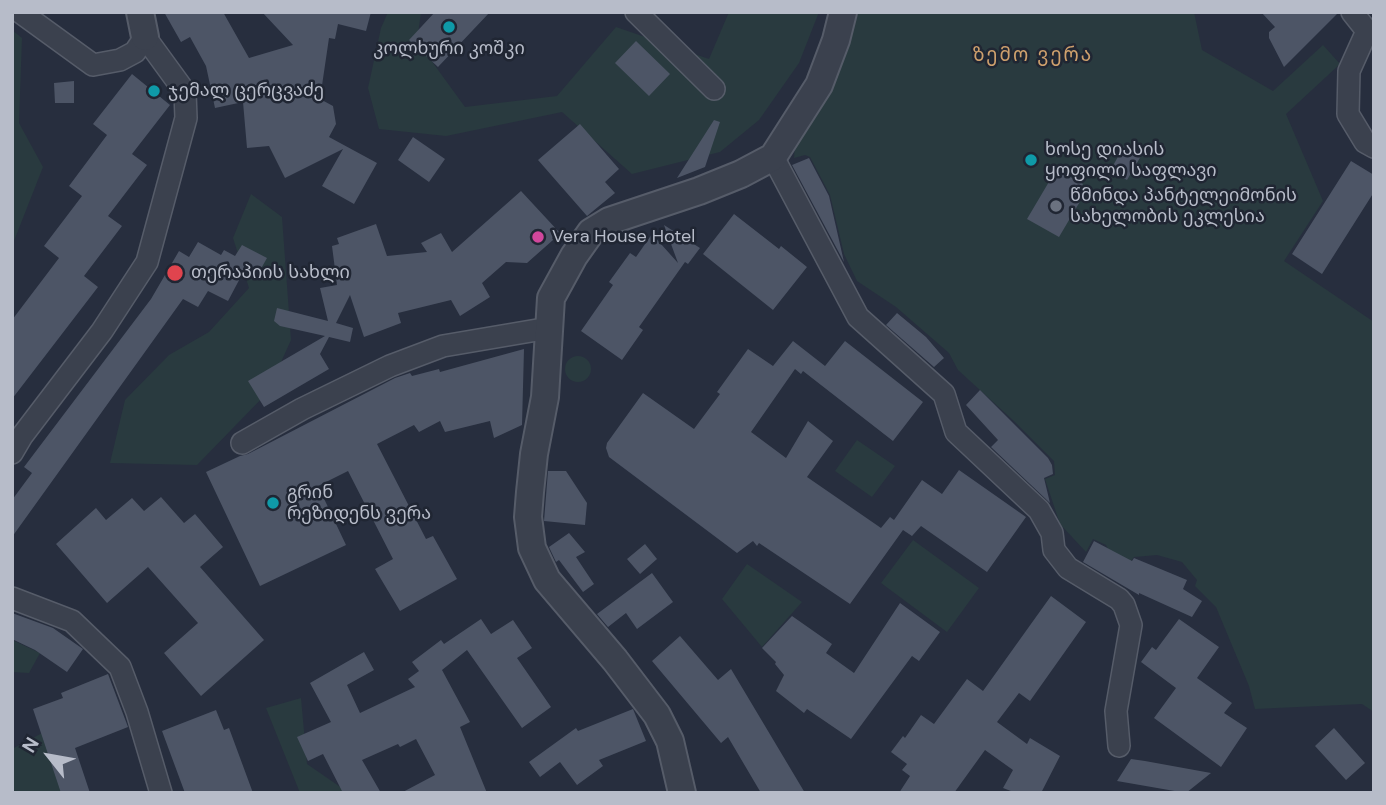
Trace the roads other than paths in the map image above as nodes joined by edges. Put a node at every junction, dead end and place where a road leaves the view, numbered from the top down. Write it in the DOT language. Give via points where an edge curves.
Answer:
graph roads {
  1 [pos="20,12"];
  2 [pos="636,12"];
  3 [pos="843,12"];
  4 [pos="1352,12"];
  5 [pos="143,25"];
  6 [pos="1371,29"];
  7 [pos="714,89"];
  8 [pos="1374,148"];
  9 [pos="773,157"];
  10 [pos="549,328"];
  11 [pos="242,443"];
  12 [pos="12,453"];
  13 [pos="12,598"];
  14 [pos="1119,746"];
  15 [pos="161,793"];
  16 [pos="682,793"];
  1 -- 5 [label="street" via="93,65 135,52"];
  2 -- 7 [label="street"];
  3 -- 9 [label="street" via="819,85"];
  4 -- 6 [label="street"];
  5 -- 12 [label="street" via="185,92 187,118 147,262"];
  6 -- 8 [label="street" via="1349,71 1348,114 1365,142"];
  9 -- 10 [label="street" via="699,191 609,220 591,232 551,298"];
  9 -- 14 [label="street" via="858,317 944,394 956,432 1039,510 1052,533 1054,550 1068,568 1124,605 1131,625 1116,711"];
  10 -- 11 [label="street" via="443,346 390,366"];
  10 -- 16 [label="street" via="545,397 530,492 531,548 547,580 657,715 670,741"];
  13 -- 15 [label="street" via="72,621 120,667"];
}
